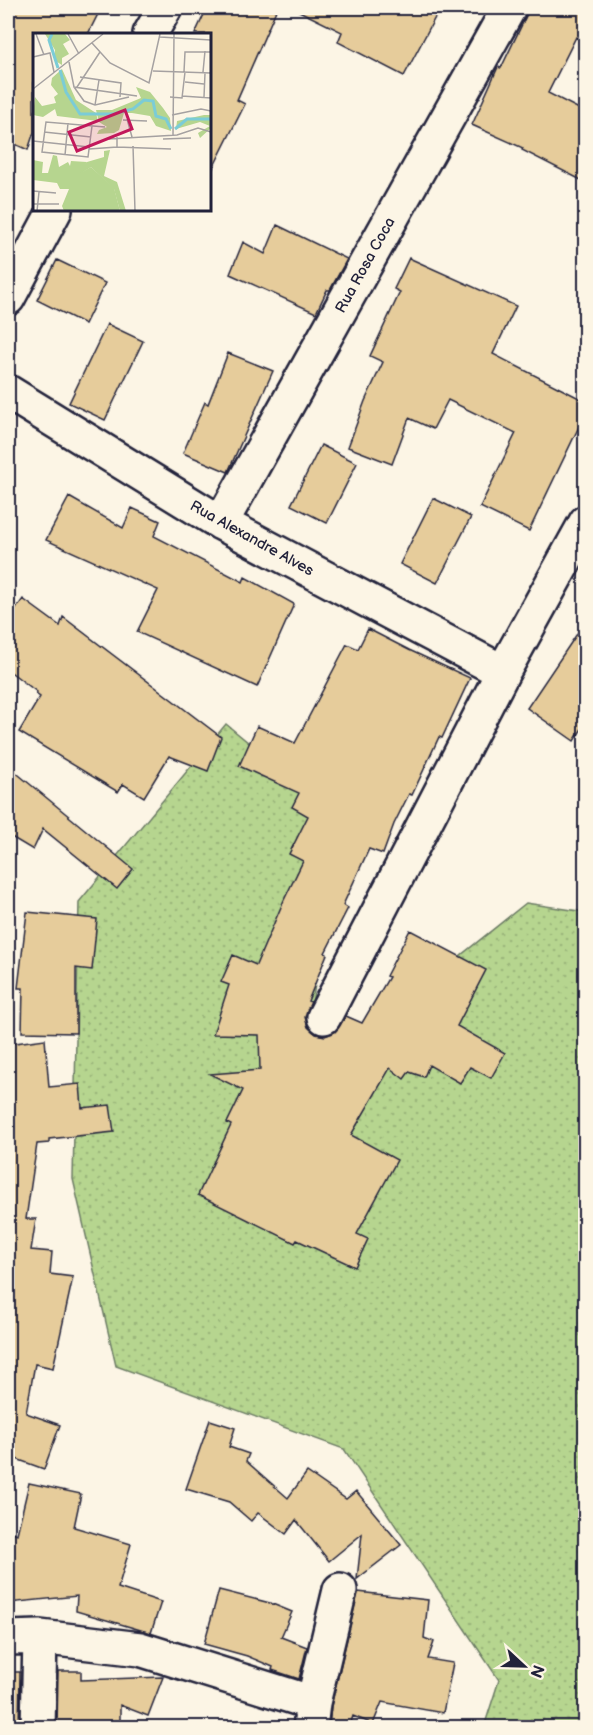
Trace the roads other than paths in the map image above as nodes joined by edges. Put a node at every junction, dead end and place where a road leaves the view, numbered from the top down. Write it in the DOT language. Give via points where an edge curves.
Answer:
graph roads {
  1 [pos="165,8"];
  2 [pos="509,8"];
  3 [pos="151,33"];
  4 [pos="54,212"];
  5 [pos="8,298"];
  6 [pos="8,392"];
  7 [pos="585,522"];
  8 [pos="221,523"];
  9 [pos="503,672"];
  10 [pos="324,1017"];
  11 [pos="340,1590"];
  12 [pos="40,1637"];
  13 [pos="8,1638"];
  14 [pos="312,1715"];
  15 [pos="38,1728"];
  1 -- 3 [label="street"];
  2 -- 8 [label="street, Rua Rosa Coca"];
  4 -- 5 [label="street"];
  6 -- 8 [label="street, Rua Alexandre Alves"];
  7 -- 9 [label="street"];
  8 -- 9 [label="street, Rua Alexandre Alves"];
  9 -- 10 [label="street"];
  11 -- 14 [label="street"];
  12 -- 13 [label="street"];
  12 -- 14 [label="street" via="140,1649"];
  12 -- 15 [label="street"];
}
